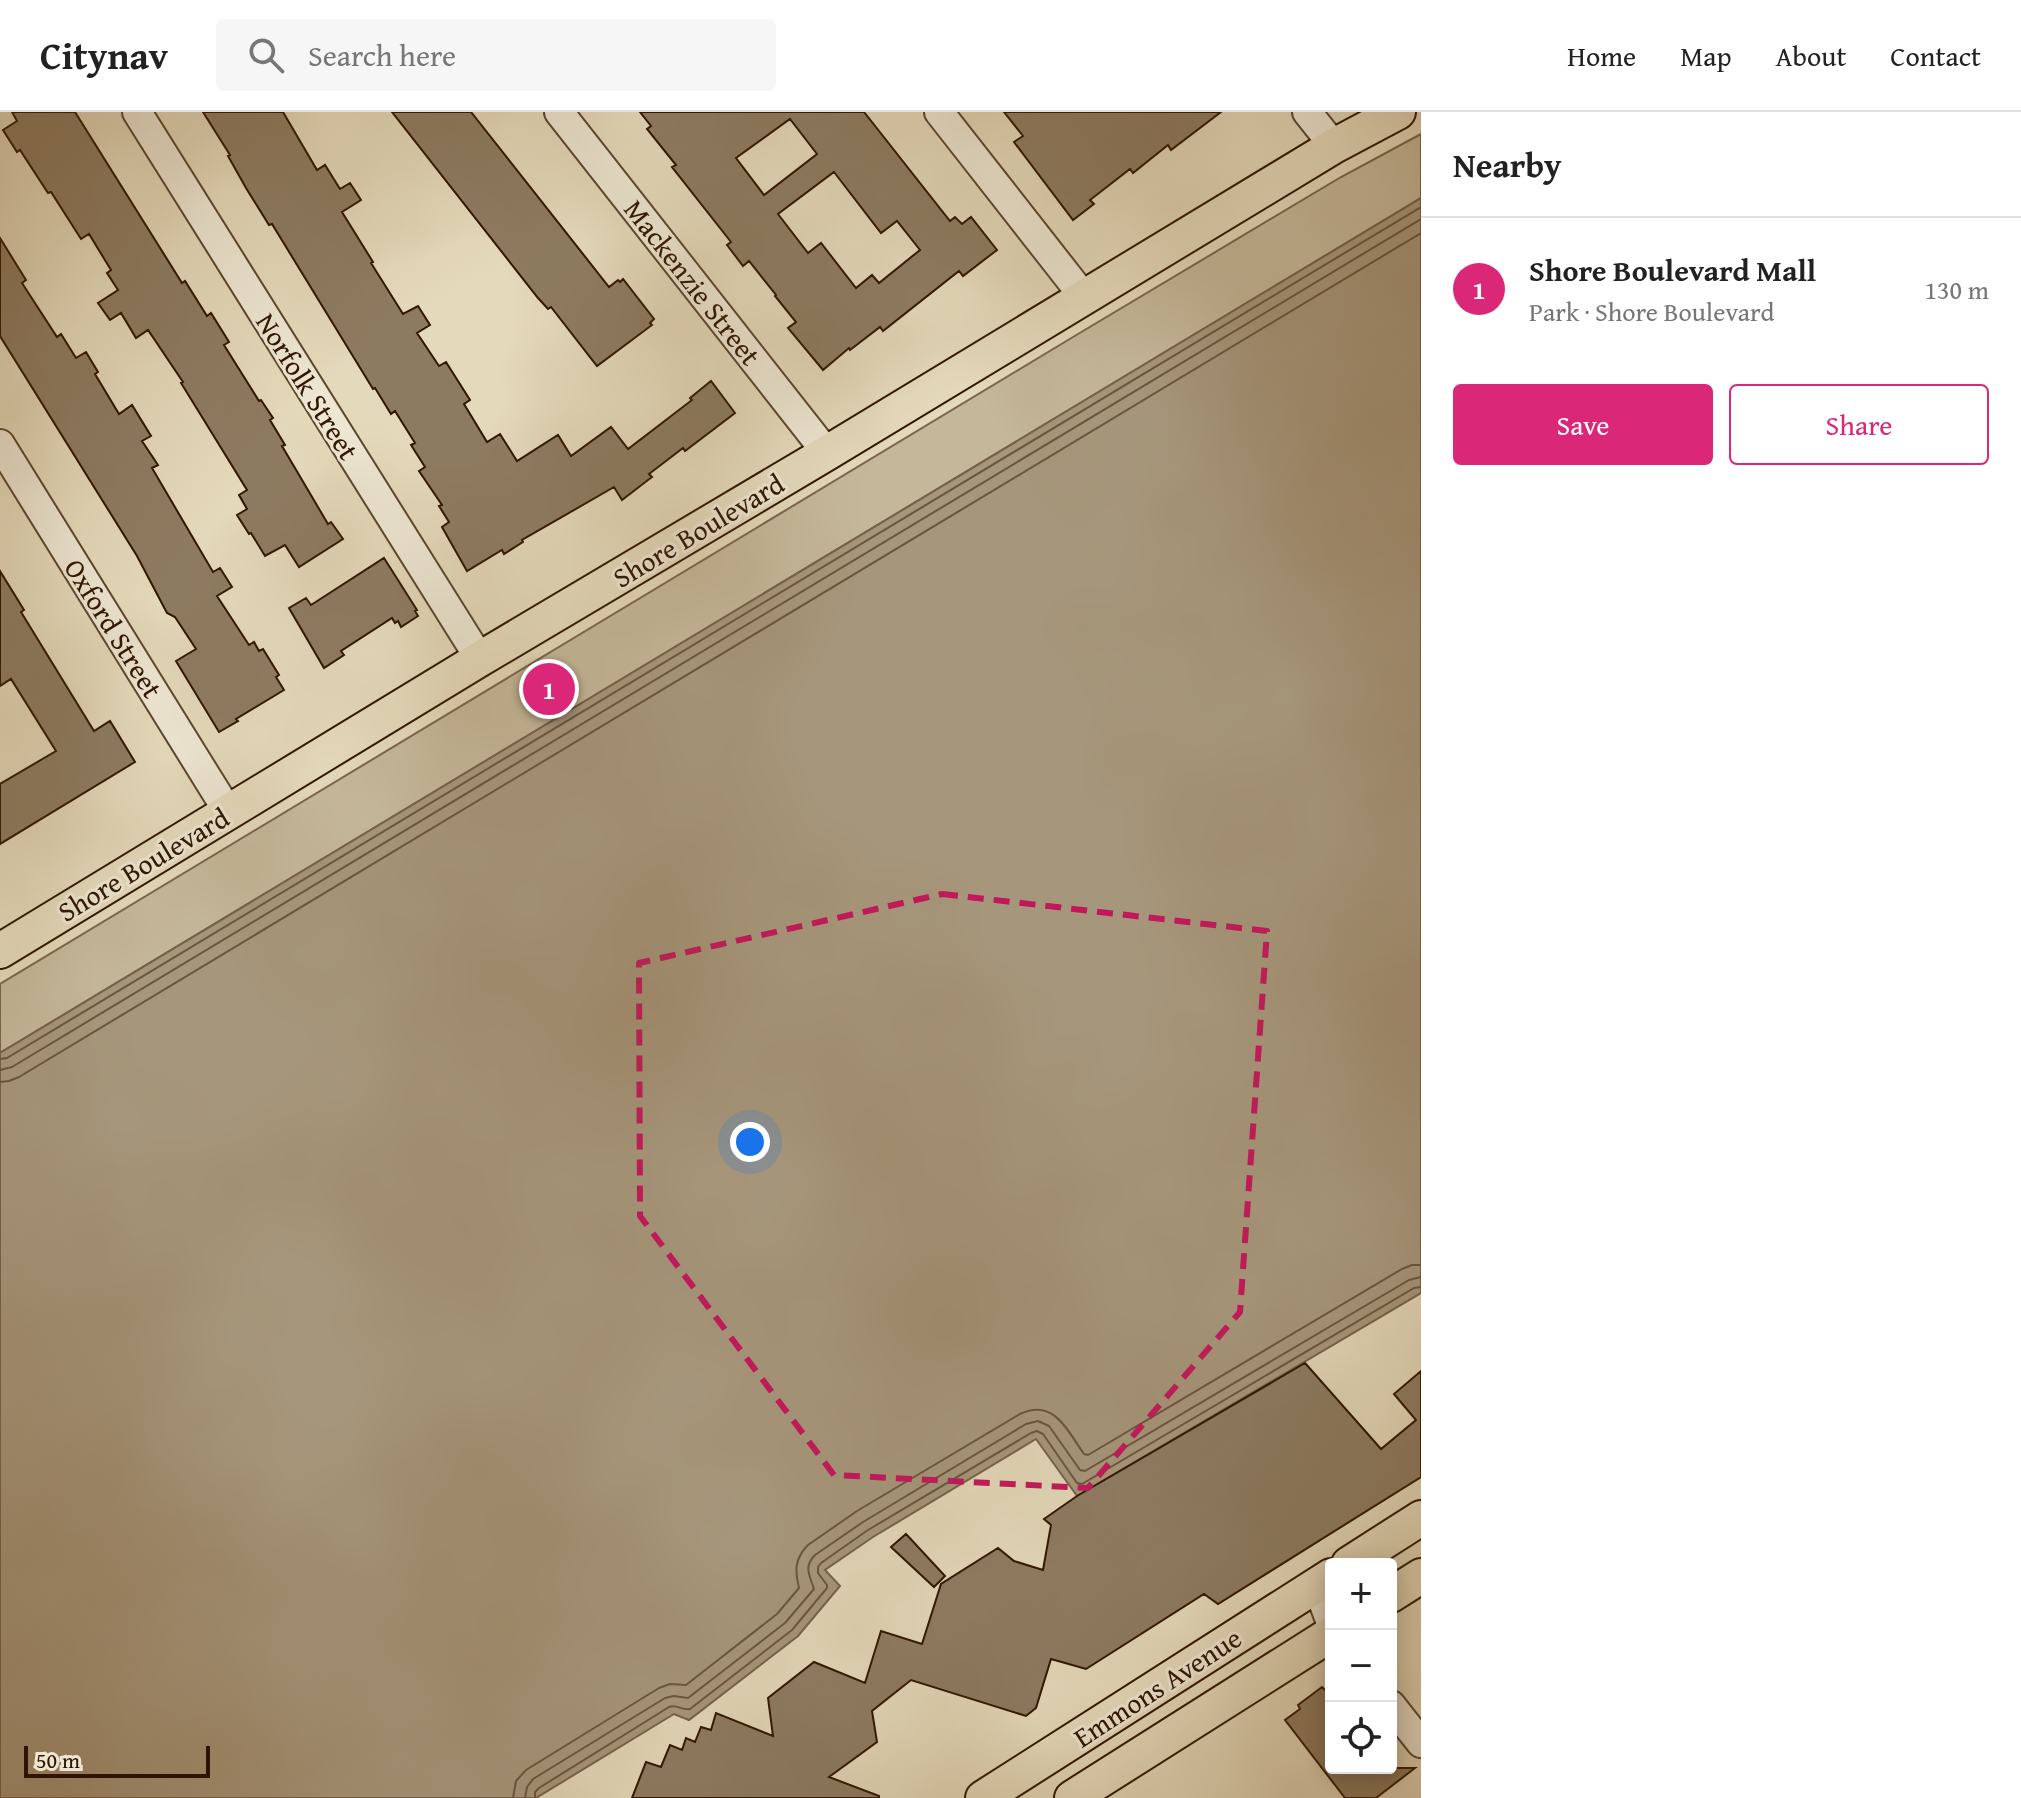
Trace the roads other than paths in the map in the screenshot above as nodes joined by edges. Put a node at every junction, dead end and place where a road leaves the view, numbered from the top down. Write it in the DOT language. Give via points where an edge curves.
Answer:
graph roads {
  1 [pos="137,112"];
  2 [pos="559,112"];
  3 [pos="939,112"];
  4 [pos="1307,112"];
  5 [pos="1398,112"];
  6 [pos="1334,146"];
  7 [pos="1084,297"];
  8 [pos="0,444"];
  9 [pos="827,453"];
  10 [pos="480,659"];
  11 [pos="229,813"];
  12 [pos="0,951"];
  13 [pos="1421,1518"];
  14 [pos="1358,1558"];
  15 [pos="1421,1576"];
  16 [pos="1324,1580"];
  17 [pos="1397,1591"];
  18 [pos="1325,1638"];
  19 [pos="1397,1713"];
  20 [pos="1421,1743"];
  21 [pos="1045,1758"];
  22 [pos="1004,1792"];
  23 [pos="1075,1797"];
  1 -- 10 [label="street, Norfolk Street"];
  2 -- 9 [label="street, Mackenzie Street"];
  3 -- 7 [label="street"];
  4 -- 6 [label="street"];
  5 -- 6 [label="main road, Shore Boulevard"];
  6 -- 7 [label="main road, Shore Boulevard"];
  7 -- 9 [label="main road, Shore Boulevard"];
  8 -- 11 [label="street, Oxford Street"];
  9 -- 10 [label="main road, Shore Boulevard"];
  10 -- 11 [label="main road, Shore Boulevard"];
  11 -- 12 [label="main road, Shore Boulevard"];
  13 -- 14 [label="main road"];
  15 -- 17 [label="main road"];
  16 -- 21 [label="main road, Emmons Avenue"];
  18 -- 23 [label="main road, Emmons Avenue"];
  19 -- 20 [label="street"];
  21 -- 22 [label="main road, Emmons Avenue"];
  21 -- 23 [label="main road"];
}
